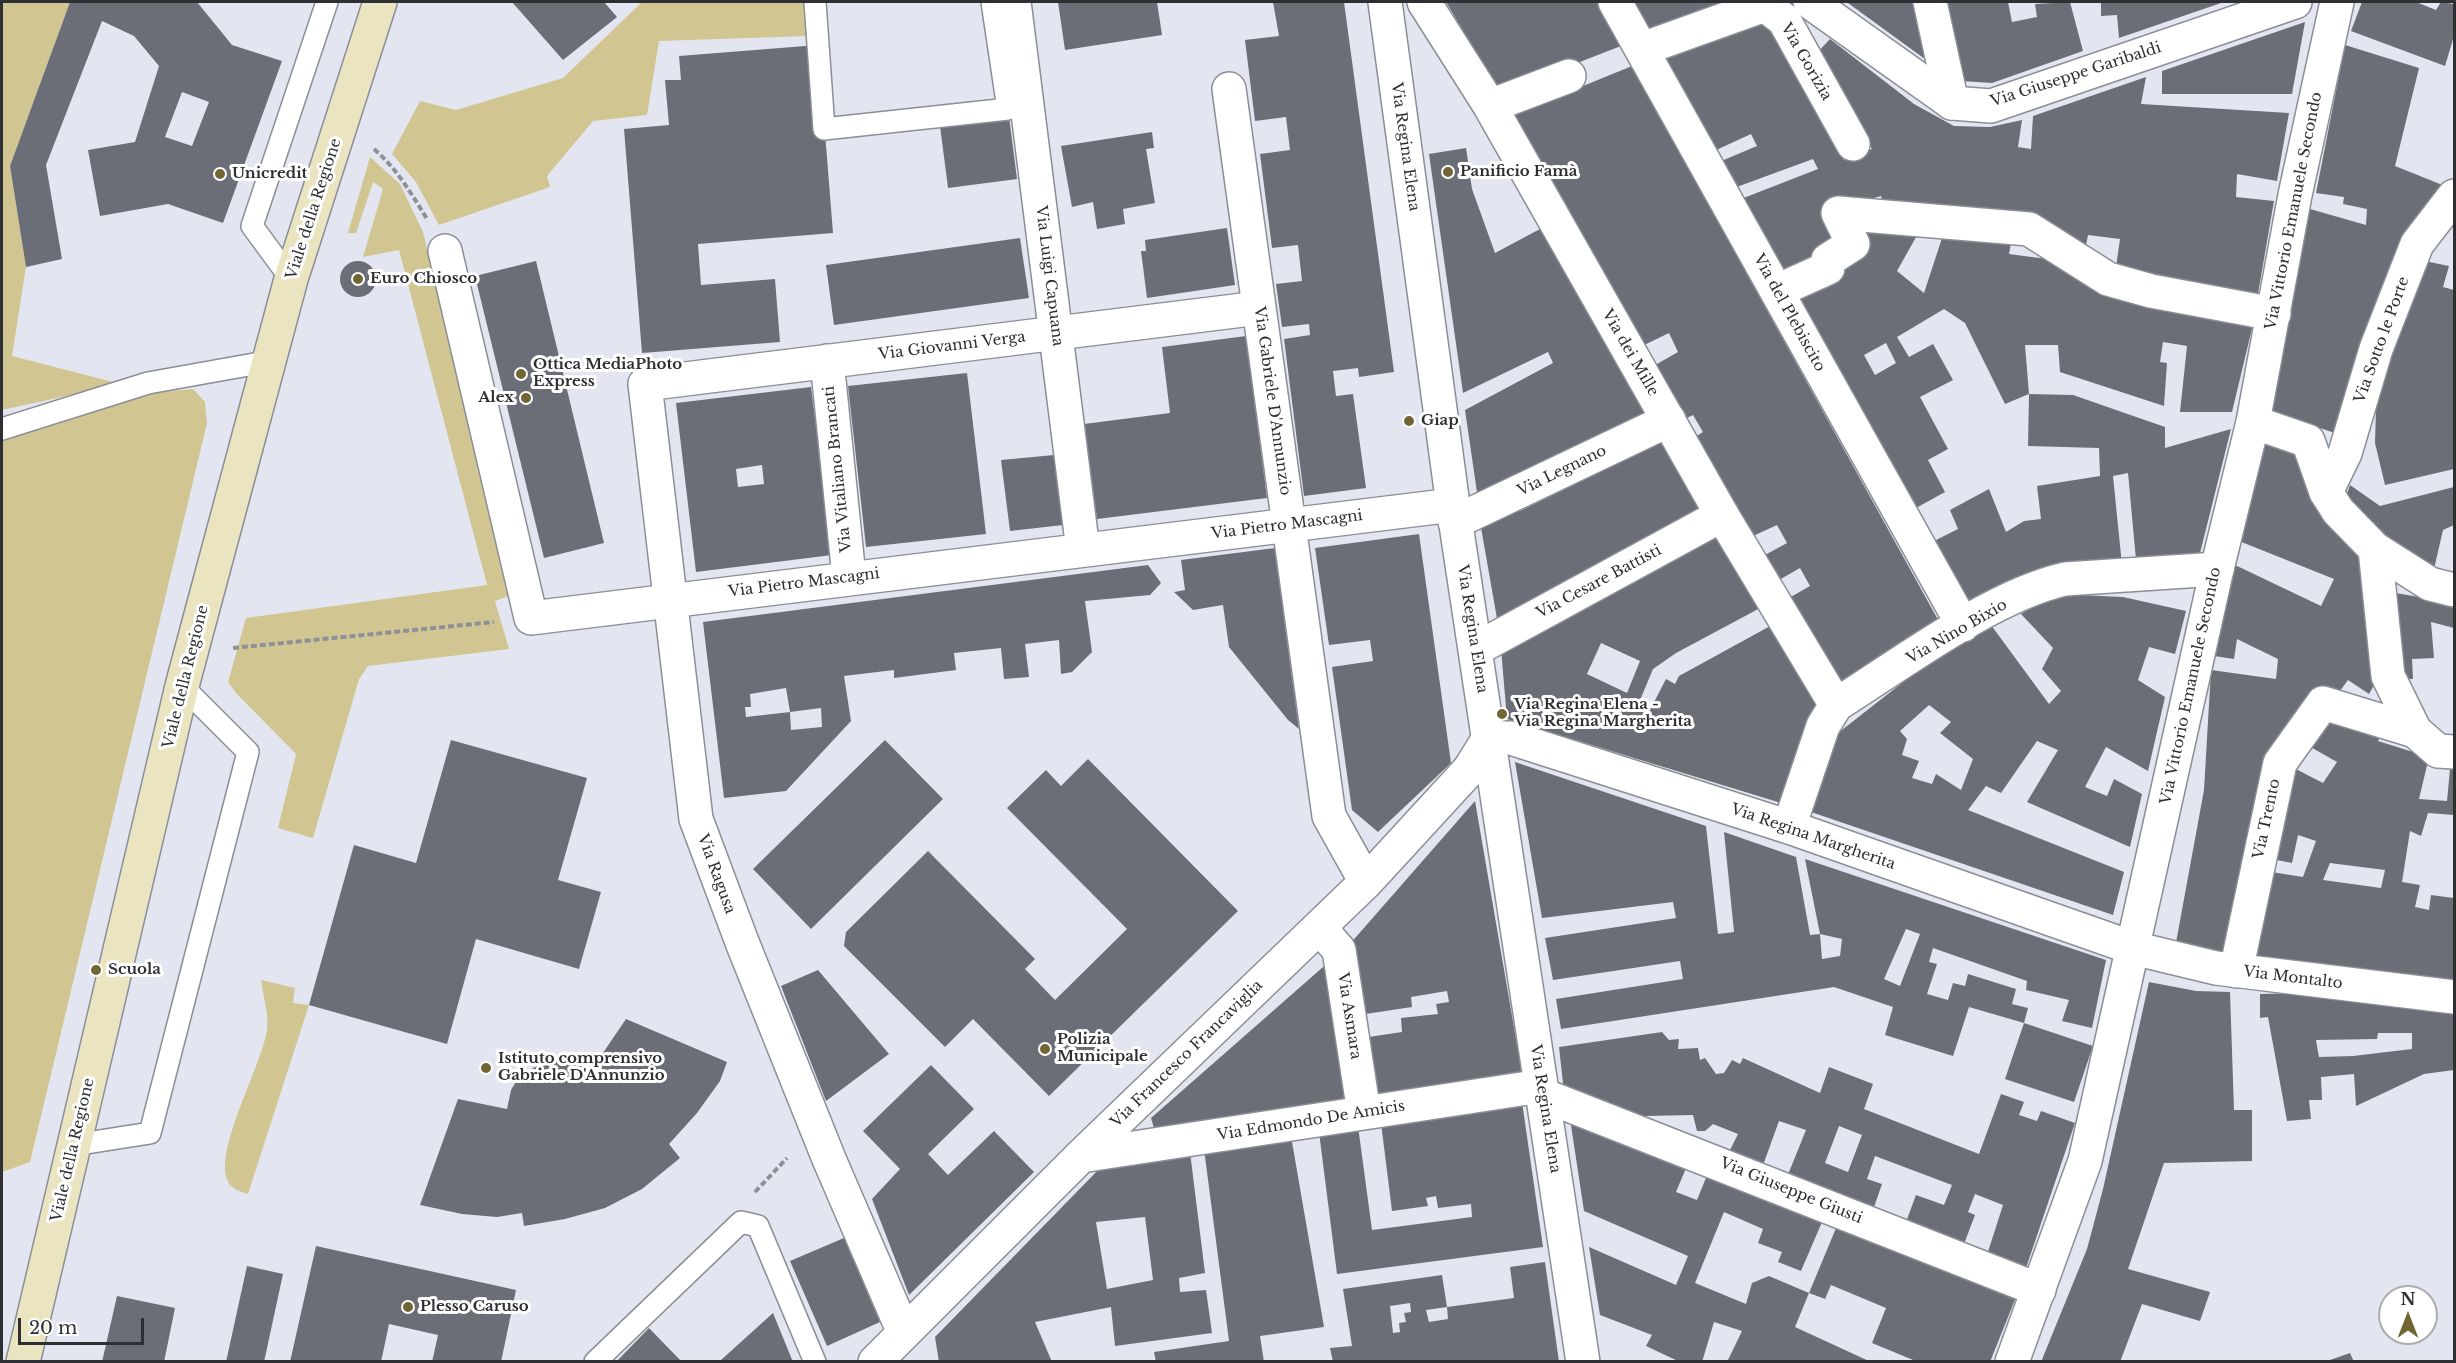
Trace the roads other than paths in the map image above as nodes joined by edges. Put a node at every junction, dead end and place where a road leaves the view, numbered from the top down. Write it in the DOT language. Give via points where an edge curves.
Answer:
graph roads {
  1 [pos="327,2"];
  2 [pos="380,2"];
  3 [pos="815,2"];
  4 [pos="992,2"];
  5 [pos="1014,2"];
  6 [pos="1385,2"];
  7 [pos="1424,2"];
  8 [pos="1615,2"];
  9 [pos="1810,2"];
  10 [pos="1930,2"];
  11 [pos="2295,2"];
  12 [pos="2337,2"];
  13 [pos="1642,49"];
  14 [pos="1569,76"];
  15 [pos="1229,89"];
  16 [pos="1952,103"];
  17 [pos="1490,106"];
  18 [pos="1853,144"];
  19 [pos="2454,196"];
  20 [pos="445,251"];
  21 [pos="291,279"];
  22 [pos="1777,291"];
  23 [pos="1259,308"];
  24 [pos="2274,314"];
  25 [pos="1057,333"];
  26 [pos="271,361"];
  27 [pos="826,361"];
  28 [pos="645,384"];
  29 [pos="1669,420"];
  30 [pos="2253,422"];
  31 [pos="2,429"];
  32 [pos="2326,492"];
  33 [pos="1454,514"];
  34 [pos="1722,515"];
  35 [pos="1289,525"];
  36 [pos="2375,549"];
  37 [pos="1083,550"];
  38 [pos="2217,569"];
  39 [pos="849,577"];
  40 [pos="2454,590"];
  41 [pos="669,599"];
  42 [pos="1963,625"];
  43 [pos="1476,649"];
  44 [pos="182,686"];
  45 [pos="1836,705"];
  46 [pos="2415,731"];
  47 [pos="1490,738"];
  48 [pos="2454,752"];
  49 [pos="1789,827"];
  50 [pos="1366,882"];
  51 [pos="1319,927"];
  52 [pos="2133,948"];
  53 [pos="2236,971"];
  54 [pos="2454,997"];
  55 [pos="1542,1091"];
  56 [pos="1364,1113"];
  57 [pos="74,1144"];
  58 [pos="1081,1156"];
  59 [pos="2039,1290"];
  60 [pos="904,1333"];
  61 [pos="23,1362"];
  62 [pos="595,1362"];
  63 [pos="815,1362"];
  64 [pos="875,1362"];
  65 [pos="1583,1362"];
  66 [pos="2012,1362"];
  1 -- 21 [label="lane" via="252,226"];
  2 -- 21 [label="main road, Viale della Regione"];
  3 -- 4 [label="lane" via="824,129 1008,109"];
  5 -- 25 [label="street, Via Luigi Capuana"];
  6 -- 33 [label="street, Via Regina Elena"];
  7 -- 17 [label="street, Via dei Mille"];
  8 -- 13 [label="street, Via del Plebiscito"];
  9 -- 16 [label="street"];
  10 -- 16 [label="street"];
  11 -- 16 [label="street, Via Giuseppe Garibaldi" via="1991,106"];
  12 -- 24 [label="street, Via Vittorio Emanuele Secondo"];
  13 -- 18 [label="street, Via Gorizia" via="1765,5 1784,20"];
  13 -- 22 [label="street, Via del Plebiscito"];
  14 -- 17 [label="street"];
  15 -- 23 [label="street, Via Gabriele D'Annunzio"];
  17 -- 29 [label="street, Via dei Mille"];
  19 -- 32 [label="street, Via Sotto le Porte" via="2418,244 2376,349 2345,453"];
  20 -- 41 [label="street, Via Pietro Mascagni" via="531,618"];
  21 -- 26 [label="main road, Viale della Regione"];
  22 -- 24 [label="street" via="1828,268 1828,260 1853,244 1838,213 2029,229 2108,279"];
  22 -- 42 [label="street, Via del Plebiscito"];
  23 -- 25 [label="street, Via Giovanni Verga"];
  23 -- 35 [label="street, Via Gabriele D'Annunzio"];
  24 -- 30 [label="street, Via Vittorio Emanuele Secondo"];
  25 -- 27 [label="street, Via Giovanni Verga"];
  25 -- 37 [label="street, Via Luigi Capuana"];
  26 -- 31 [label="lane" via="148,383"];
  26 -- 44 [label="main road, Viale della Regione"];
  27 -- 28 [label="street, Via Giovanni Verga"];
  27 -- 39 [label="street, Via Vitaliano Brancati"];
  28 -- 41 [label="street, Via Ragusa"];
  29 -- 33 [label="street, Via Legnano"];
  29 -- 34 [label="street, Via dei Mille"];
  30 -- 32 [label="street" via="2308,441"];
  30 -- 38 [label="street, Via Vittorio Emanuele Secondo"];
  32 -- 36 [label="street" via="2338,511"];
  33 -- 35 [label="street, Via Pietro Mascagni"];
  33 -- 43 [label="street, Via Regina Elena"];
  34 -- 43 [label="street, Via Cesare Battisti"];
  34 -- 45 [label="street, Via dei Mille"];
  35 -- 37 [label="street, Via Pietro Mascagni"];
  35 -- 50 [label="street, Via Gabriele D'Annunzio" via="1329,816"];
  36 -- 40 [label="street" via="2430,584"];
  36 -- 46 [label="street" via="2388,676"];
  37 -- 39 [label="street, Via Pietro Mascagni"];
  38 -- 42 [label="street, Via Nino Bixio" via="2065,579 2041,585"];
  38 -- 52 [label="street, Via Vittorio Emanuele Secondo"];
  39 -- 41 [label="street, Via Pietro Mascagni"];
  41 -- 60 [label="street, Via Ragusa" via="696,819 742,942"];
  42 -- 45 [label="street, Via Nino Bixio"];
  43 -- 47 [label="street, Via Regina Elena"];
  44 -- 57 [label="main road, Viale della Regione"];
  44 -- 57 [label="lane" via="248,752 150,1133"];
  45 -- 49 [label="street, Via Nino Bixio" via="1823,726"];
  46 -- 48 [label="street" via="2438,751"];
  46 -- 53 [label="street, Via Trento" via="2323,703 2280,763"];
  47 -- 49 [label="street, Via Regina Margherita" via="1511,738"];
  47 -- 50 [label="street, Via Francesco Francaviglia" via="1469,770"];
  47 -- 55 [label="street, Via Regina Elena"];
  49 -- 52 [label="street, Via Regina Margherita"];
  50 -- 51 [label="street, Via Francesco Francaviglia"];
  51 -- 56 [label="street, Via Asmara" via="1339,950"];
  51 -- 58 [label="street, Via Francesco Francaviglia"];
  52 -- 53 [label="street, Via Montalto"];
  52 -- 59 [label="street, Via Vittorio Emanuele Secondo" via="2085,1161"];
  53 -- 54 [label="street, Via Montalto"];
  55 -- 56 [label="street, Via Edmondo De Amicis"];
  55 -- 59 [label="street, Via Giuseppe Giusti"];
  55 -- 65 [label="street, Via Regina Elena"];
  56 -- 58 [label="street, Via Edmondo De Amicis"];
  57 -- 61 [label="main road, Viale della Regione"];
  58 -- 60 [label="street, Via Francesco Francaviglia"];
  59 -- 66 [label="street, Via Vittorio Emanuele Secondo"];
  60 -- 64 [label="street, Via Francesco Francaviglia"];
  62 -- 63 [label="lane" via="741,1222 758,1227"];
}
